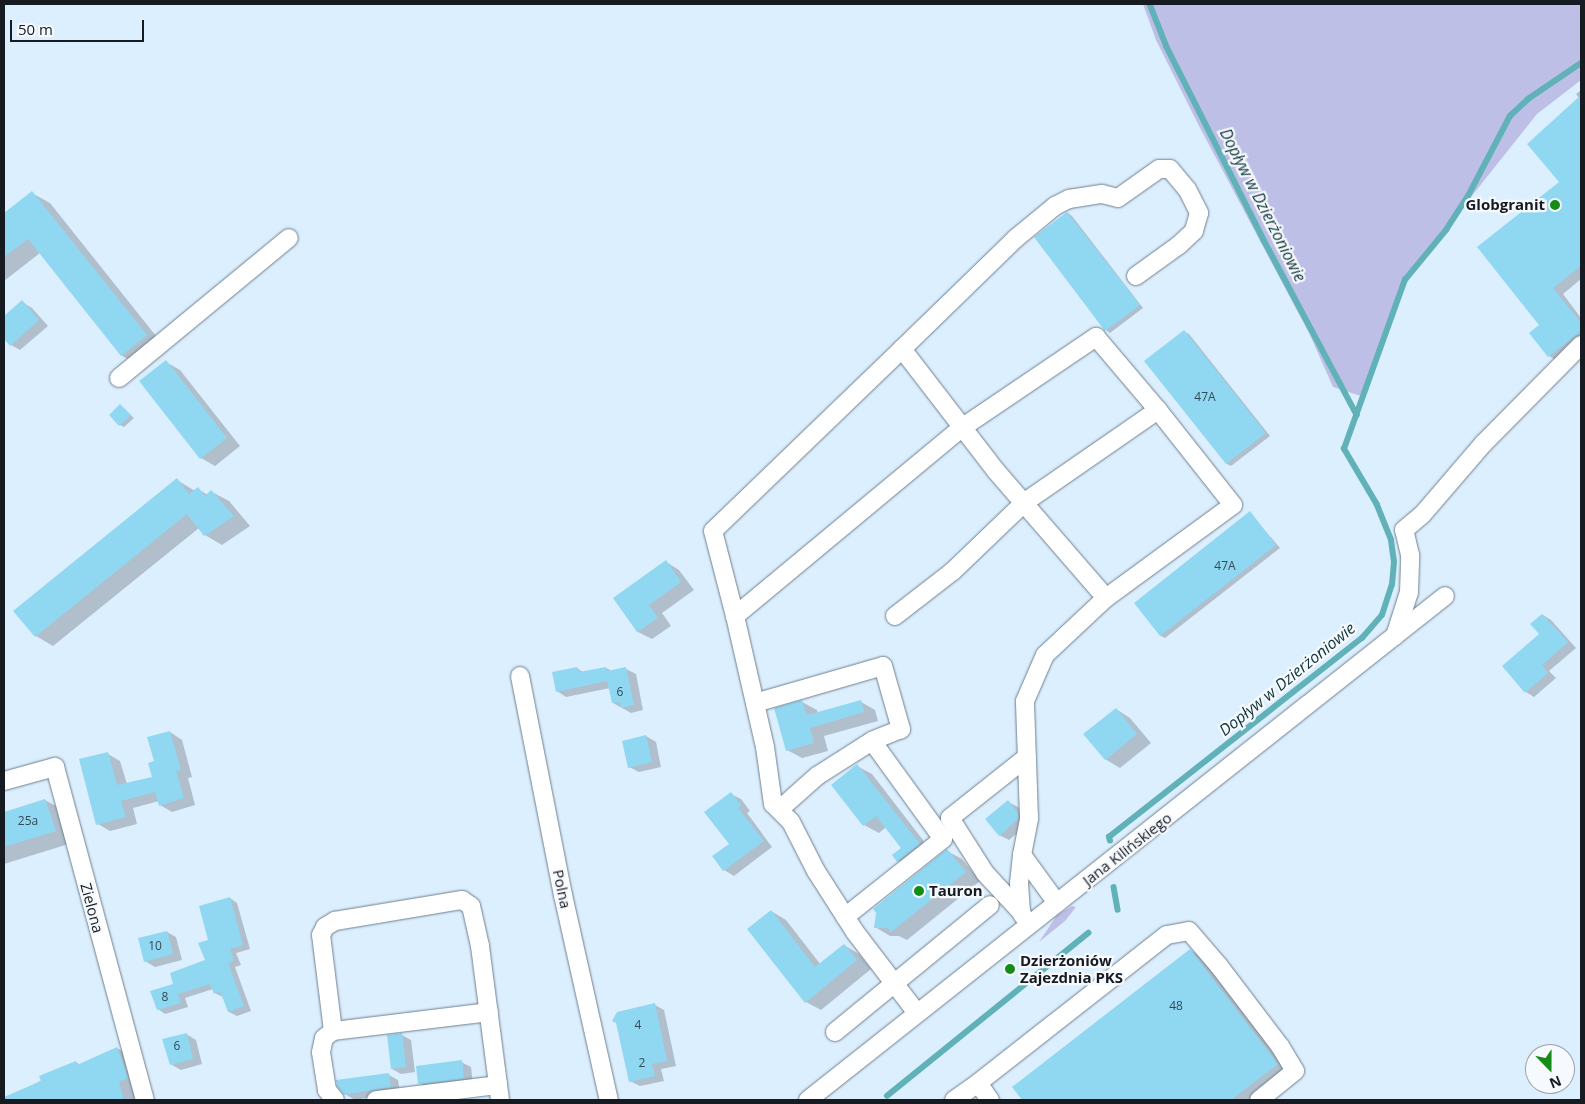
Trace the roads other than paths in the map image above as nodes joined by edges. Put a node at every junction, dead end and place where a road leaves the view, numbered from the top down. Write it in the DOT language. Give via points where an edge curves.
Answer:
graph roads {
  1 [pos="289,238"];
  2 [pos="1136,276"];
  3 [pos="1581,345"];
  4 [pos="902,349"];
  5 [pos="119,378"];
  6 [pos="1158,410"];
  7 [pos="963,427"];
  8 [pos="1025,502"];
  9 [pos="1445,596"];
  10 [pos="1106,598"];
  11 [pos="735,616"];
  12 [pos="895,616"];
  13 [pos="1395,636"];
  14 [pos="520,676"];
  15 [pos="754,703"];
  16 [pos="872,741"];
  17 [pos="1027,756"];
  18 [pos="4,781"];
  19 [pos="780,809"];
  20 [pos="1022,854"];
  21 [pos="1057,903"];
  22 [pos="990,905"];
  23 [pos="845,917"];
  24 [pos="1025,918"];
  25 [pos="893,984"];
  26 [pos="489,1012"];
  27 [pos="917,1013"];
  28 [pos="333,1031"];
  29 [pos="835,1032"];
  30 [pos="978,1083"];
  31 [pos="499,1093"];
  32 [pos="813,1099"];
  33 [pos="145,1100"];
  34 [pos="335,1100"];
  35 [pos="376,1100"];
  36 [pos="609,1100"];
  37 [pos="954,1100"];
  38 [pos="990,1100"];
  39 [pos="1259,1100"];
  1 -- 5 [label="street"];
  2 -- 4 [label="street" via="1194,230 1199,213 1187,189 1170,169 1159,169 1118,198 1102,194 1069,199 1055,206 1015,239"];
  3 -- 13 [label="street" via="1491,437 1422,515 1404,530 1410,555 1409,592"];
  4 -- 7 [label="street"];
  4 -- 11 [label="street" via="714,531"];
  6 -- 7 [label="street" via="1096,337"];
  6 -- 8 [label="street"];
  6 -- 10 [label="street" via="1233,505"];
  7 -- 8 [label="street" via="996,471"];
  7 -- 11 [label="street"];
  8 -- 10 [label="street"];
  8 -- 12 [label="street" via="953,571"];
  9 -- 13 [label="street, Jana Kilińskiego"];
  10 -- 17 [label="street" via="1045,655 1025,701"];
  11 -- 15 [label="street"];
  13 -- 21 [label="street, Jana Kilińskiego"];
  14 -- 36 [label="street, Polna" via="563,895"];
  15 -- 16 [label="street" via="883,666 901,729"];
  15 -- 19 [label="street" via="765,747 773,804"];
  16 -- 19 [label="street" via="817,776"];
  16 -- 23 [label="street" via="943,839"];
  17 -- 20 [label="street" via="1029,818"];
  17 -- 24 [label="street" via="950,818 986,873"];
  18 -- 33 [label="street, Zielona" via="55,767"];
  19 -- 23 [label="street" via="792,822 816,871"];
  20 -- 21 [label="street"];
  20 -- 24 [label="street"];
  21 -- 24 [label="street, Jana Kilińskiego"];
  22 -- 25 [label="street"];
  23 -- 25 [label="street"];
  24 -- 27 [label="street, Jana Kilińskiego"];
  25 -- 27 [label="street"];
  25 -- 29 [label="street"];
  26 -- 28 [label="street"];
  26 -- 28 [label="street" via="471,906 462,900 334,921 325,927 321,935"];
  26 -- 31 [label="street"];
  27 -- 32 [label="street, Jana Kilińskiego"];
  28 -- 34 [label="street" via="324,1038 321,1052 327,1090"];
  30 -- 37 [label="street"];
  30 -- 38 [label="street"];
  30 -- 39 [label="street" via="1167,935 1189,931 1280,1046 1295,1071"];
  31 -- 35 [label="street"];
}
